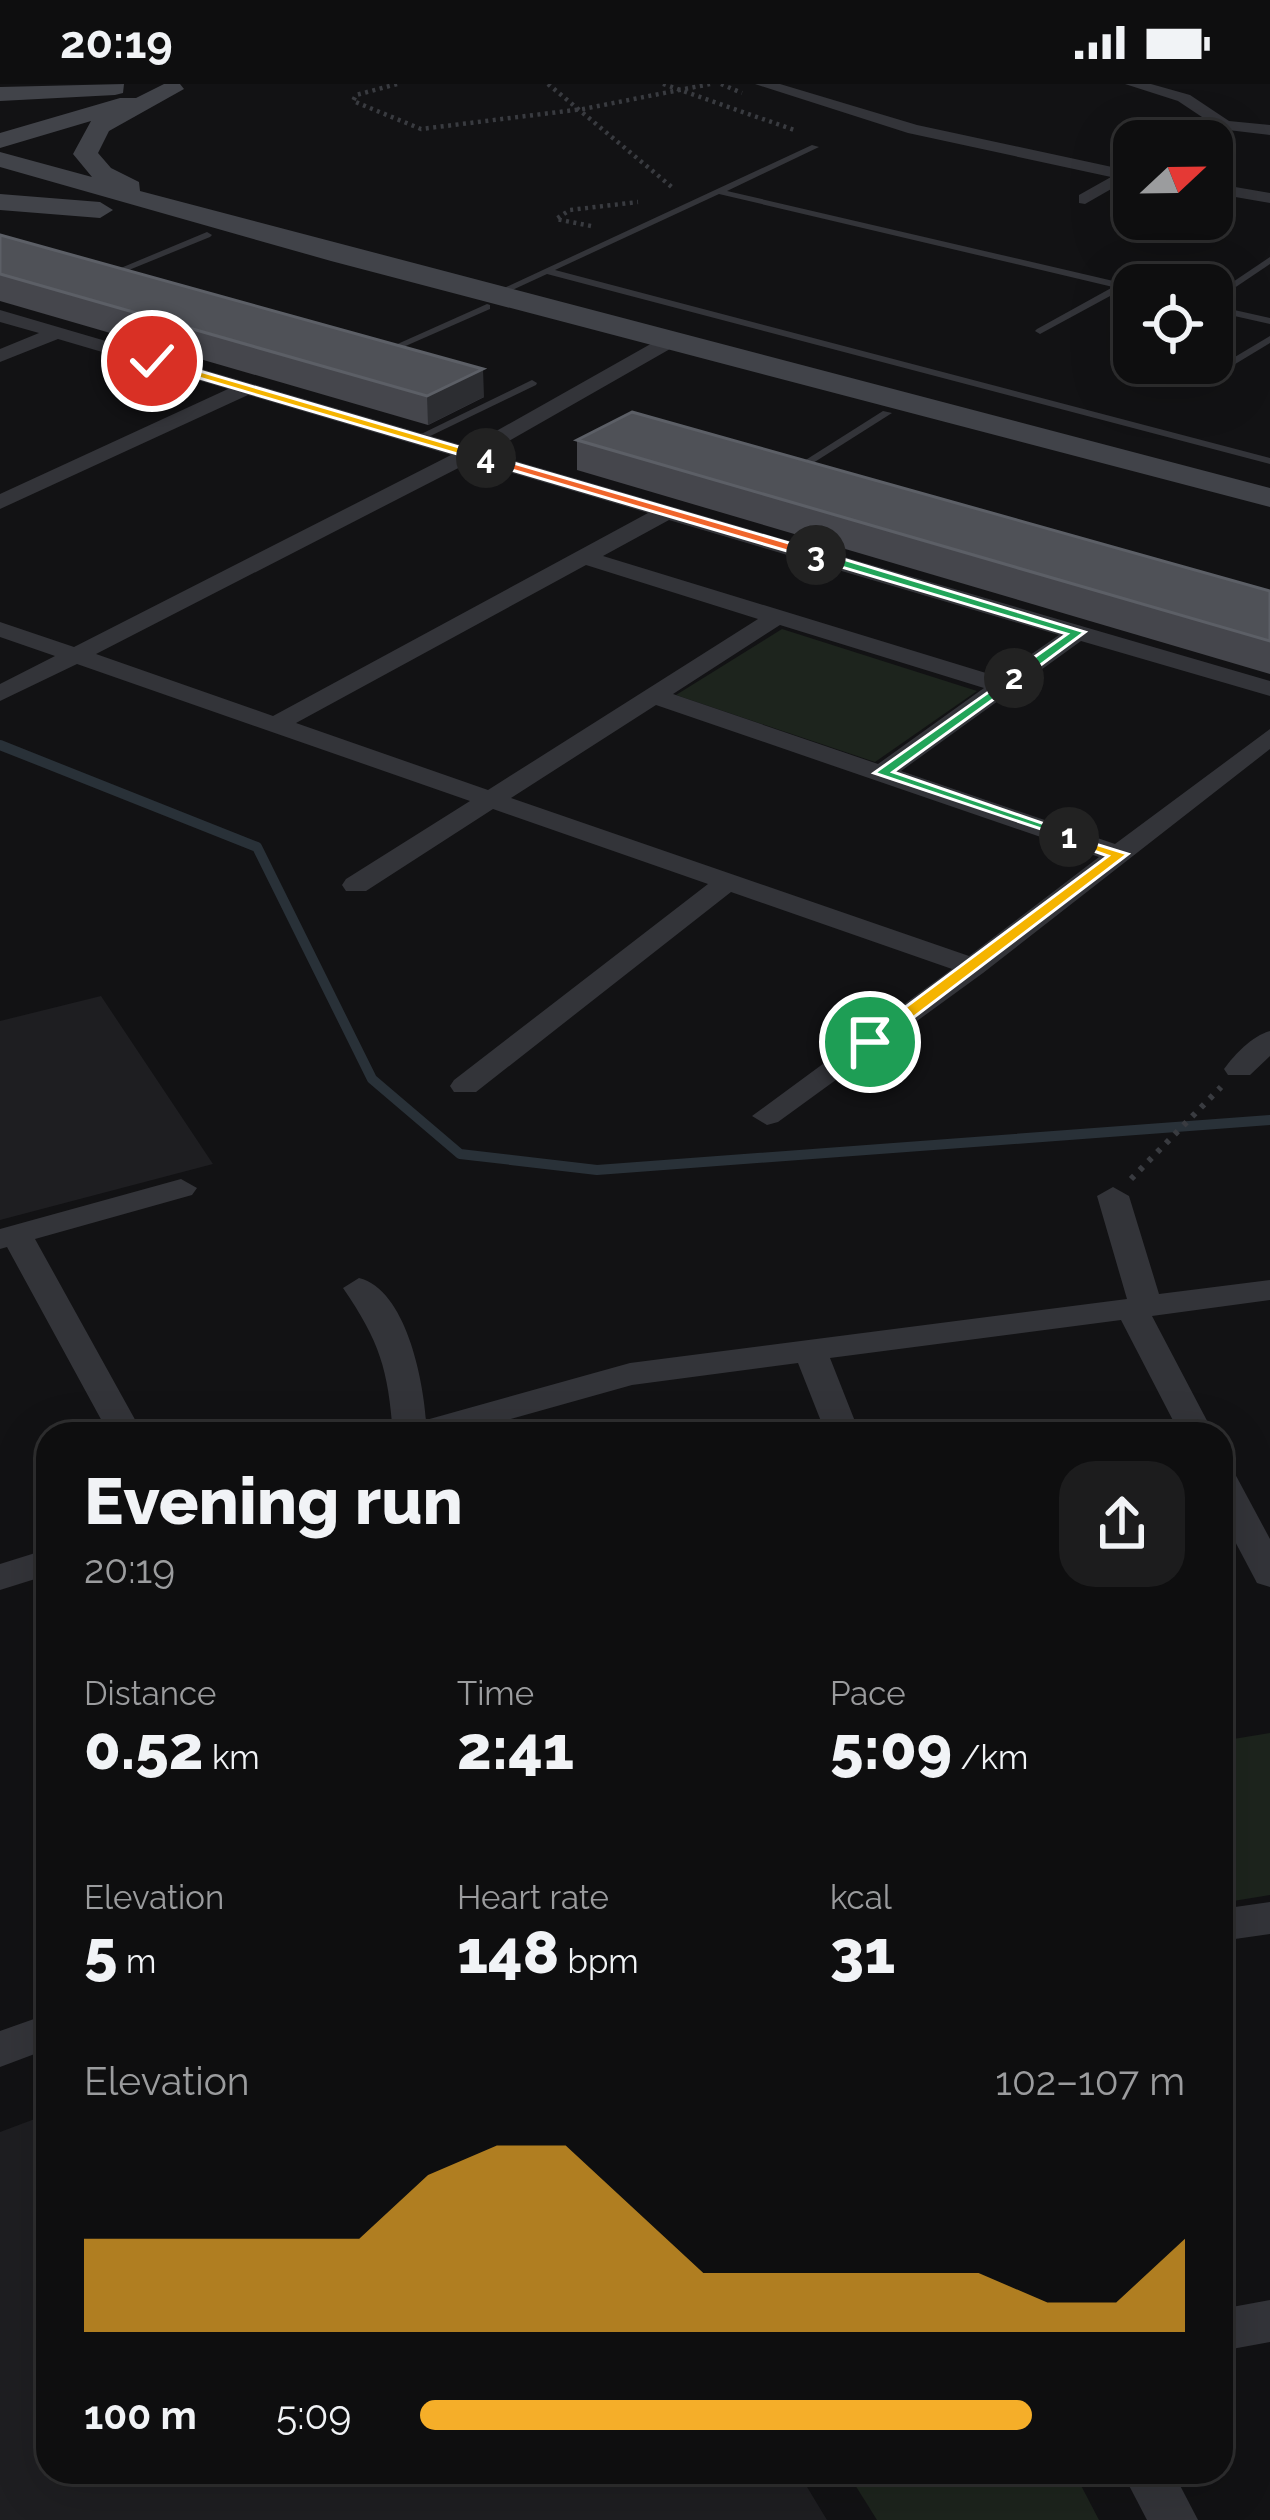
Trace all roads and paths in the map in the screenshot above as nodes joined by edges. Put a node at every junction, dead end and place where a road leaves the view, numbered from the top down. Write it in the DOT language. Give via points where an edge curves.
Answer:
graph roads {
  1 [pos="397,84"];
  2 [pos="548,84"];
  3 [pos="663,84"];
  4 [pos="710,84"];
  5 [pos="763,84"];
  6 [pos="1132,84"];
  7 [pos="1206,84"];
  8 [pos="171,86"];
  9 [pos="677,91"];
  10 [pos="0,94"];
  11 [pos="1184,98"];
  12 [pos="583,109"];
  13 [pos="0,120"];
  14 [pos="1218,120"];
  15 [pos="1233,126"];
  16 [pos="1270,130"];
  17 [pos="0,141"];
  18 [pos="782,142"];
  19 [pos="815,147"];
  20 [pos="0,159"];
  21 [pos="1113,170"];
  22 [pos="0,182"];
  23 [pos="1113,184"];
  24 [pos="1233,191"];
  25 [pos="720,192"];
  26 [pos="1270,197"];
  27 [pos="1085,199"];
  28 [pos="669,200"];
  29 [pos="0,202"];
  30 [pos="170,207"];
  31 [pos="117,212"];
  32 [pos="206,235"];
  33 [pos="1270,260"];
  34 [pos="121,270"];
  35 [pos="546,271"];
  36 [pos="1113,284"];
  37 [pos="1233,288"];
  38 [pos="1113,295"];
  39 [pos="490,301"];
  40 [pos="1233,310"];
  41 [pos="0,316"];
  42 [pos="1270,321"];
  43 [pos="1040,331"];
  44 [pos="57,333"];
  45 [pos="1270,339"];
  46 [pos="398,346"];
  47 [pos="673,349"];
  48 [pos="0,356"];
  49 [pos="1233,362"];
  50 [pos="532,383"];
  51 [pos="247,388"];
  52 [pos="886,413"];
  53 [pos="418,438"];
  54 [pos="470,454"];
  55 [pos="1270,461"];
  56 [pos="798,468"];
  57 [pos="1270,498"];
  58 [pos="0,502"];
  59 [pos="667,512"];
  60 [pos="1270,515"];
  61 [pos="583,557"];
  62 [pos="777,617"];
  63 [pos="0,628"];
  64 [pos="1078,632"];
  65 [pos="70,654"];
  66 [pos="1002,686"];
  67 [pos="1270,688"];
  68 [pos="0,694"];
  69 [pos="655,696"];
  70 [pos="274,725"];
  71 [pos="1270,737"];
  72 [pos="1256,762"];
  73 [pos="882,773"];
  74 [pos="489,800"];
  75 [pos="1120,854"];
  76 [pos="727,882"];
  77 [pos="356,885"];
  78 [pos="973,968"];
  79 [pos="1270,1040"];
  80 [pos="1239,1069"];
  81 [pos="465,1087"];
  82 [pos="767,1116"];
  83 [pos="181,1188"];
  84 [pos="1113,1196"];
  85 [pos="8,1236"];
  86 [pos="358,1288"];
  87 [pos="1270,1290"];
  88 [pos="1139,1308"];
  89 [pos="811,1350"];
  90 [pos="119,1422"];
  91 [pos="412,1422"];
  92 [pos="456,1422"];
  93 [pos="838,1422"];
  94 [pos="1191,1422"];
  95 [pos="1233,1503"];
  96 [pos="36,1566"];
  97 [pos="1270,1574"];
  98 [pos="0,1577"];
  99 [pos="1270,1918"];
  100 [pos="1233,1923"];
  101 [pos="36,2036"];
  102 [pos="0,2049"];
  103 [pos="1270,2321"];
  104 [pos="1233,2328"];
  105 [pos="1154,2484"];
  106 [pos="1173,2520"];
  1 -- 12 [label="path" via="353,101 421,129"];
  2 -- 12 [label="path"];
  3 -- 9 [label="path"];
  4 -- 9 [label="path"];
  5 -- 21 [label="street" via="935,134"];
  6 -- 11 [label="street"];
  7 -- 11 [label="street"];
  8 -- 10 [label="main road"];
  8 -- 13 [label="main road"];
  8 -- 17 [label="main road"];
  8 -- 30 [label="main road" via="99,127 85,154 102,173"];
  9 -- 12 [label="path"];
  9 -- 18 [label="path" via="802,133"];
  11 -- 14 [label="street"];
  12 -- 28 [label="path" via="681,192"];
  15 -- 16 [label="street"];
  19 -- 25 [label="lane"];
  20 -- 30 [label="main road"];
  22 -- 31 [label="main road"];
  23 -- 27 [label="street"];
  24 -- 26 [label="street"];
  25 -- 35 [label="lane"];
  25 -- 36 [label="lane"];
  29 -- 31 [label="main road"];
  30 -- 39 [label="main road"];
  31 -- 32 [label="main road"];
  32 -- 34 [label="lane"];
  32 -- 39 [label="main road"];
  33 -- 37 [label="lane"];
  35 -- 39 [label="lane"];
  35 -- 55 [label="lane"];
  38 -- 43 [label="lane"];
  39 -- 46 [label="lane"];
  39 -- 47 [label="main road"];
  40 -- 42 [label="lane"];
  41 -- 44 [label="street"];
  44 -- 48 [label="street"];
  44 -- 51 [label="street"];
  45 -- 49 [label="lane"];
  47 -- 52 [label="main road"];
  47 -- 54 [label="street"];
  47 -- 57 [label="main road"];
  50 -- 53 [label="lane"];
  51 -- 53 [label="street"];
  51 -- 58 [label="street"];
  52 -- 56 [label="lane"];
  52 -- 60 [label="main road"];
  53 -- 54 [label="street"];
  54 -- 59 [label="street"];
  54 -- 65 [label="street"];
  59 -- 61 [label="street"];
  59 -- 64 [label="street"];
  61 -- 62 [label="street"];
  61 -- 70 [label="street"];
  62 -- 66 [label="street"];
  62 -- 69 [label="street"];
  63 -- 65 [label="street"];
  64 -- 66 [label="street"];
  64 -- 67 [label="street"];
  65 -- 68 [label="street"];
  65 -- 70 [label="street"];
  66 -- 73 [label="street"];
  69 -- 73 [label="street"];
  69 -- 74 [label="street"];
  70 -- 74 [label="street"];
  71 -- 72 [label="street"];
  72 -- 75 [label="street"];
  73 -- 75 [label="street"];
  74 -- 76 [label="street"];
  74 -- 77 [label="street"];
  75 -- 78 [label="street"];
  76 -- 78 [label="street"];
  76 -- 81 [label="street"];
  78 -- 82 [label="street"];
  79 -- 80 [label="street"];
  80 -- 84 [label="path"];
  83 -- 85 [label="street"];
  84 -- 88 [label="street"];
  85 -- 90 [label="street"];
  86 -- 91 [label="street" via="392,1329"];
  87 -- 88 [label="street"];
  88 -- 89 [label="street"];
  88 -- 94 [label="street"];
  89 -- 92 [label="street" via="630,1374"];
  89 -- 93 [label="street"];
  95 -- 97 [label="street"];
  96 -- 98 [label="street"];
  99 -- 100 [label="street"];
  101 -- 102 [label="street"];
  103 -- 104 [label="street"];
  105 -- 106 [label="street"];
}
